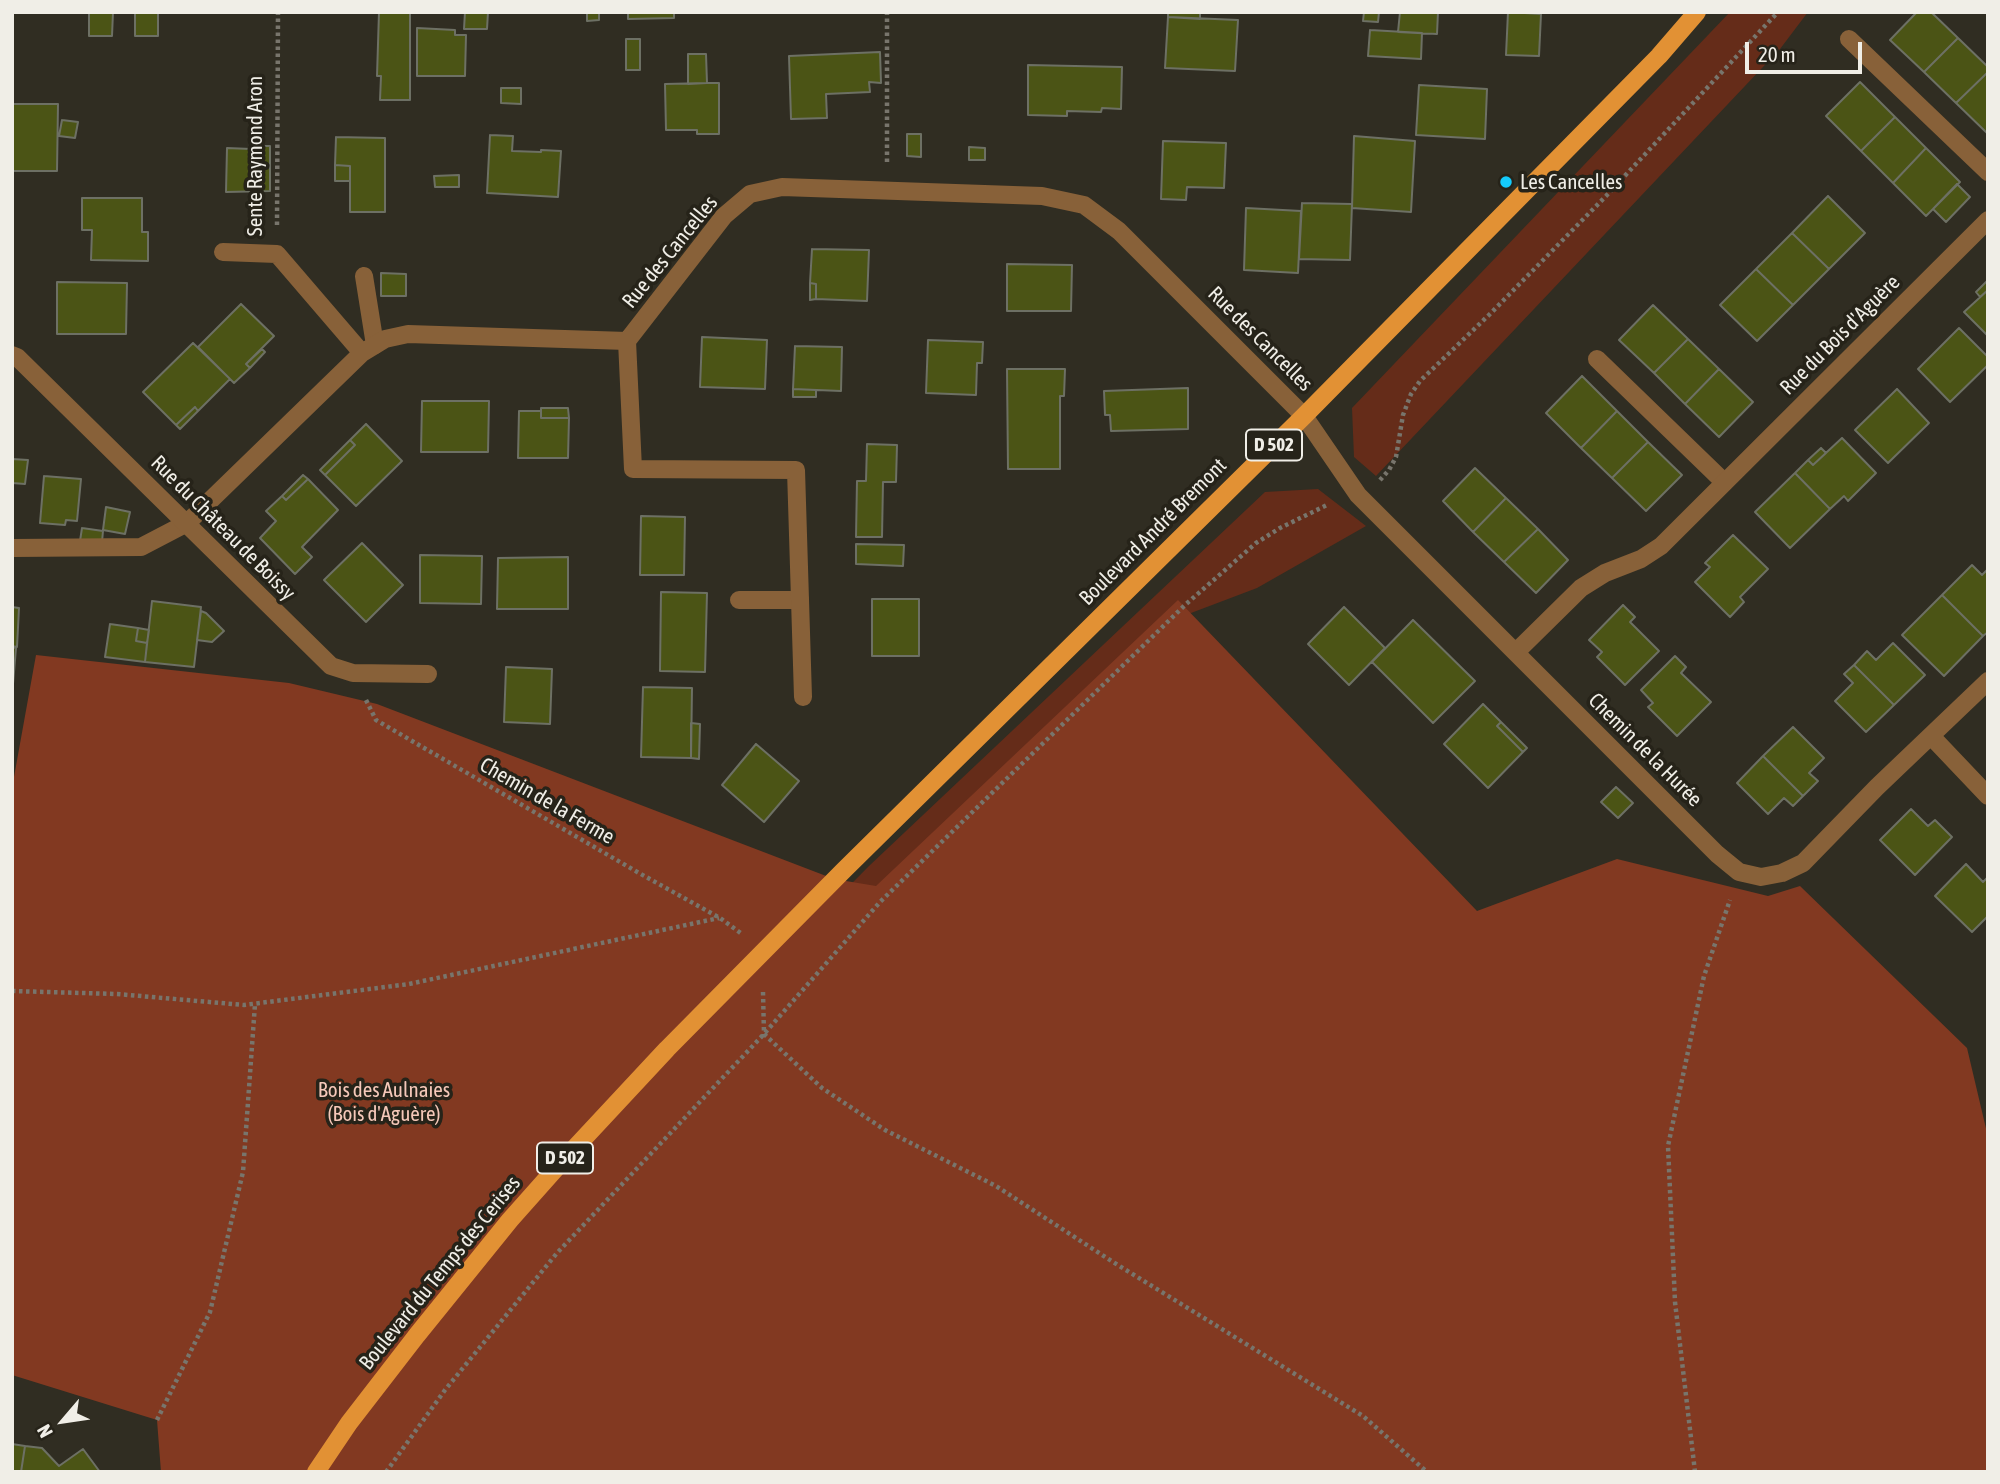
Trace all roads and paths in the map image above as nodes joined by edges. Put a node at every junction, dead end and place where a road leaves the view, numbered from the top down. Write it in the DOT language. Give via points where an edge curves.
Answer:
graph roads {
  1 [pos="278,12"];
  2 [pos="887,12"];
  3 [pos="1697,12"];
  4 [pos="1849,39"];
  5 [pos="1988,172"];
  6 [pos="887,191"];
  7 [pos="1988,220"];
  8 [pos="223,252"];
  9 [pos="277,254"];
  10 [pos="364,276"];
  11 [pos="627,341"];
  12 [pos="369,349"];
  13 [pos="12,355"];
  14 [pos="1597,359"];
  15 [pos="1304,416"];
  16 [pos="1724,482"];
  17 [pos="187,523"];
  18 [pos="12,548"];
  19 [pos="738,600"];
  20 [pos="800,600"];
  21 [pos="1516,652"];
  22 [pos="428,674"];
  23 [pos="1988,681"];
  24 [pos="803,697"];
  25 [pos="367,701"];
  26 [pos="1931,736"];
  27 [pos="1988,796"];
  28 [pos="844,870"];
  29 [pos="1739,872"];
  30 [pos="880,902"];
  31 [pos="12,991"];
  32 [pos="255,1004"];
  33 [pos="764,1034"];
  34 [pos="157,1420"];
  35 [pos="316,1472"];
  36 [pos="386,1472"];
  37 [pos="1427,1472"];
  38 [pos="1695,1472"];
  1 -- 9 [label="path, Sente Raymond Aron"];
  2 -- 6 [label="path"];
  3 -- 15 [label="main road, Boulevard André Bremont / D 502"];
  4 -- 5 [label="street"];
  6 -- 11 [label="street, Rue des Cancelles" via="782,187 750,194 724,216"];
  6 -- 15 [label="street, Rue des Cancelles" via="1042,196 1084,205 1119,231"];
  7 -- 16 [label="street, Rue du Bois d'Aguère"];
  8 -- 9 [label="street"];
  9 -- 12 [label="street, Sente Raymond Aron"];
  10 -- 12 [label="street"];
  11 -- 12 [label="street, Rue des Cancelles" via="408,334 385,339"];
  11 -- 20 [label="street" via="633,469 796,470"];
  12 -- 17 [label="street, Rue des Cancelles"];
  13 -- 17 [label="street, Rue du Château de Boissy"];
  14 -- 16 [label="street"];
  15 -- 21 [label="street, Chemin de la Hurée" via="1358,495"];
  15 -- 28 [label="main road, Boulevard André Bremont / D 502"];
  16 -- 21 [label="street, Rue du Bois d'Aguère" via="1661,547 1581,589"];
  17 -- 18 [label="street, Rue des Cancelles" via="141,547"];
  17 -- 22 [label="street, Rue du Château de Boissy" via="331,666 353,673"];
  19 -- 20 [label="street"];
  20 -- 24 [label="street"];
  21 -- 29 [label="street, Chemin de la Hurée"];
  23 -- 26 [label="street"];
  25 -- 32 [label="path, Chemin de la Ferme" via="376,720 720,918 409,984"];
  26 -- 27 [label="street"];
  26 -- 29 [label="street" via="1802,863 1761,877"];
  28 -- 35 [label="main road, Boulevard du Temps des Cerises / D 502" via="542,1184 416,1335"];
  29 -- 38 [label="path" via="1704,976 1668,1146 1675,1302"];
  30 -- 33 [label="path"];
  31 -- 32 [label="path"];
  32 -- 34 [label="path" via="240,1185 210,1312"];
  33 -- 36 [label="path" via="557,1253 445,1390"];
  33 -- 37 [label="path" via="822,1088 885,1130 996,1186 1363,1416"];
}
